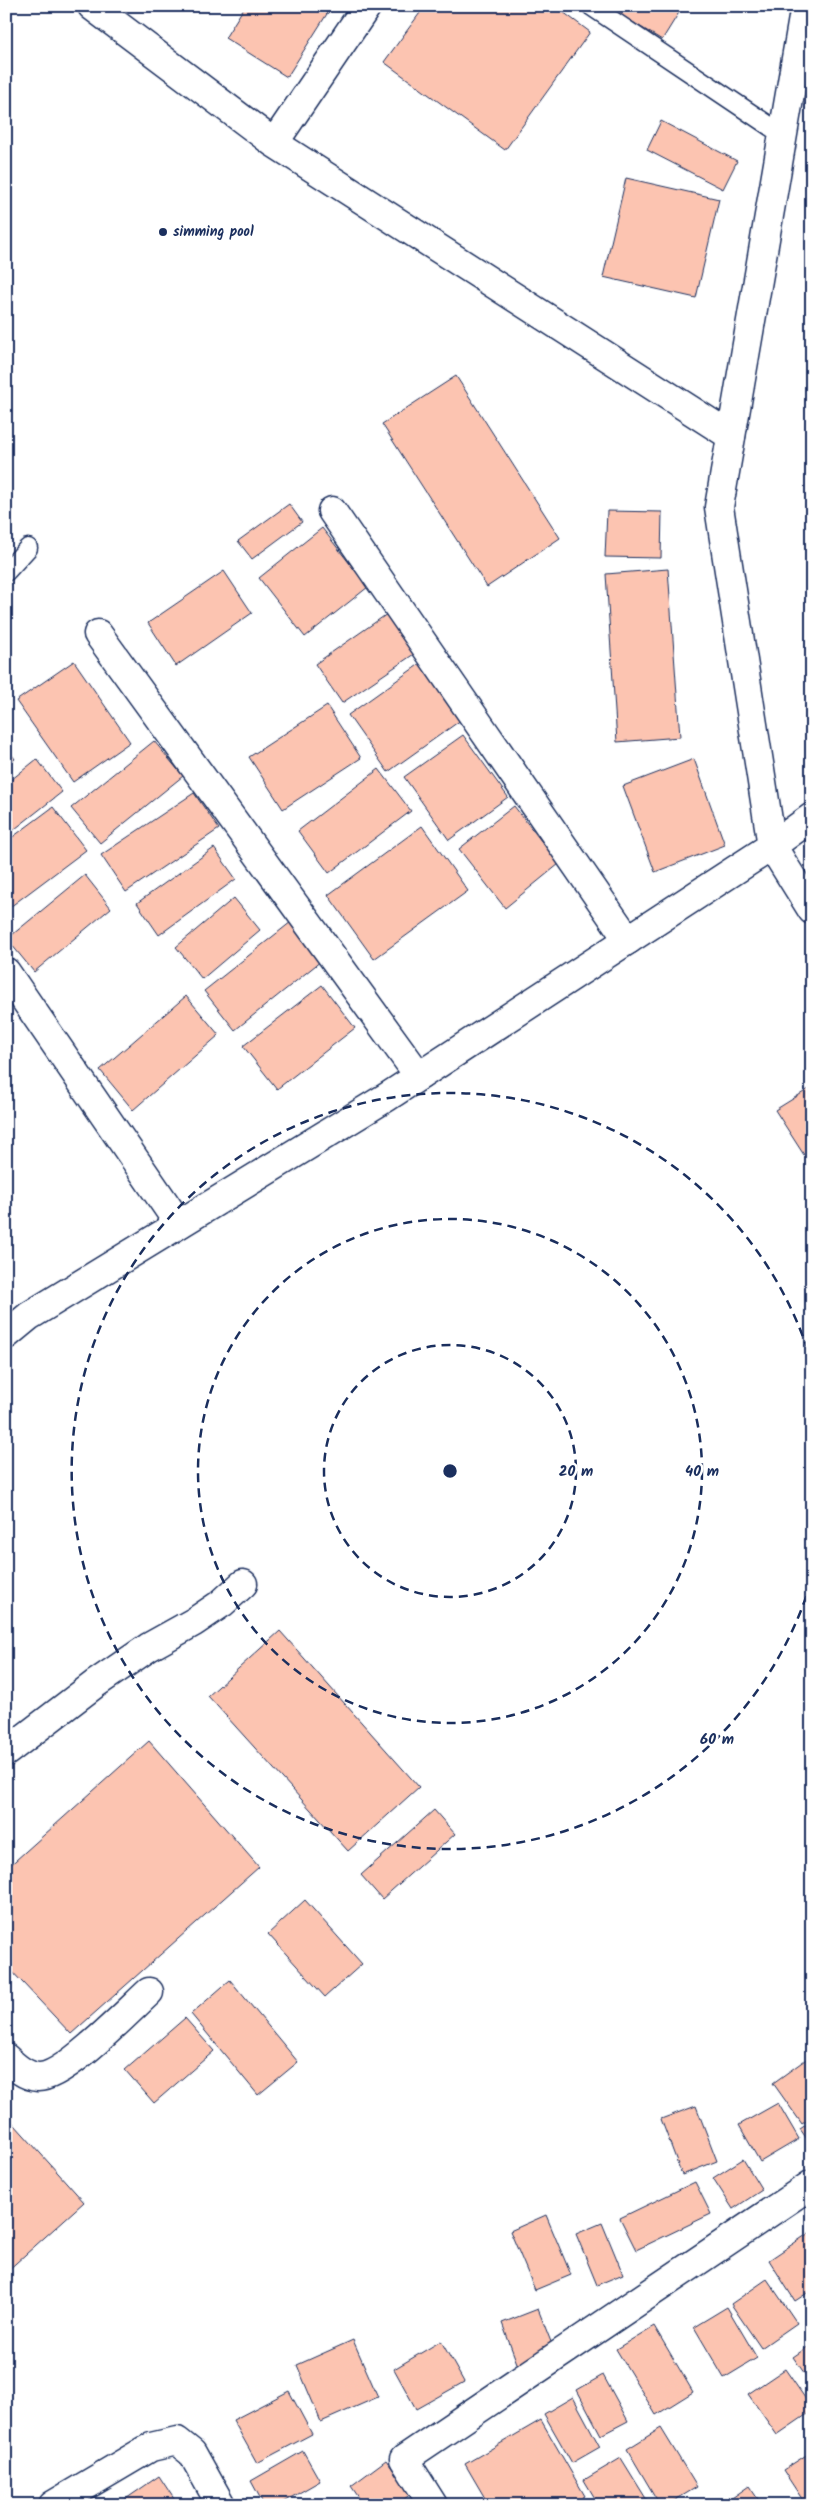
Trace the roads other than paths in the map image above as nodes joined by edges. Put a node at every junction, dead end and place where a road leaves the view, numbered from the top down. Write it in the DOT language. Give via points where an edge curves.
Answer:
graph roads {
  1 [pos="92,6"];
  2 [pos="367,6"];
  3 [pos="591,6"];
  4 [pos="805,6"];
  5 [pos="783,135"];
  6 [pos="274,144"];
  7 [pos="731,436"];
  8 [pos="332,511"];
  9 [pos="28,548"];
  10 [pos="6,572"];
  11 [pos="98,634"];
  12 [pos="812,817"];
  13 [pos="772,846"];
  14 [pos="812,910"];
  15 [pos="628,940"];
  16 [pos="6,972"];
  17 [pos="419,1076"];
  18 [pos="178,1224"];
  19 [pos="6,1335"];
  20 [pos="243,1584"];
  21 [pos="6,1752"];
  22 [pos="149,1992"];
  23 [pos="6,2058"];
  24 [pos="812,2184"];
  25 [pos="53,2505"];
  26 [pos="222,2505"];
  27 [pos="434,2505"];
  1 -- 6 [label="street"];
  2 -- 6 [label="street"];
  3 -- 5 [label="lane"];
  4 -- 5 [label="street"];
  5 -- 7 [label="street"];
  6 -- 7 [label="street"];
  7 -- 13 [label="street" via="719,507"];
  8 -- 15 [label="street"];
  9 -- 10 [label="lane"];
  11 -- 17 [label="street"];
  12 -- 13 [label="street"];
  13 -- 14 [label="street"];
  13 -- 15 [label="street"];
  15 -- 17 [label="street"];
  16 -- 18 [label="street"];
  17 -- 18 [label="street"];
  18 -- 19 [label="street" via="29,1316"];
  20 -- 21 [label="street" via="222,1604 148,1647"];
  22 -- 23 [label="street" via="68,2065 52,2074 29,2075"];
  24 -- 27 [label="street" via="404,2459"];
  25 -- 26 [label="street" via="151,2447 177,2441 192,2453"];
}
